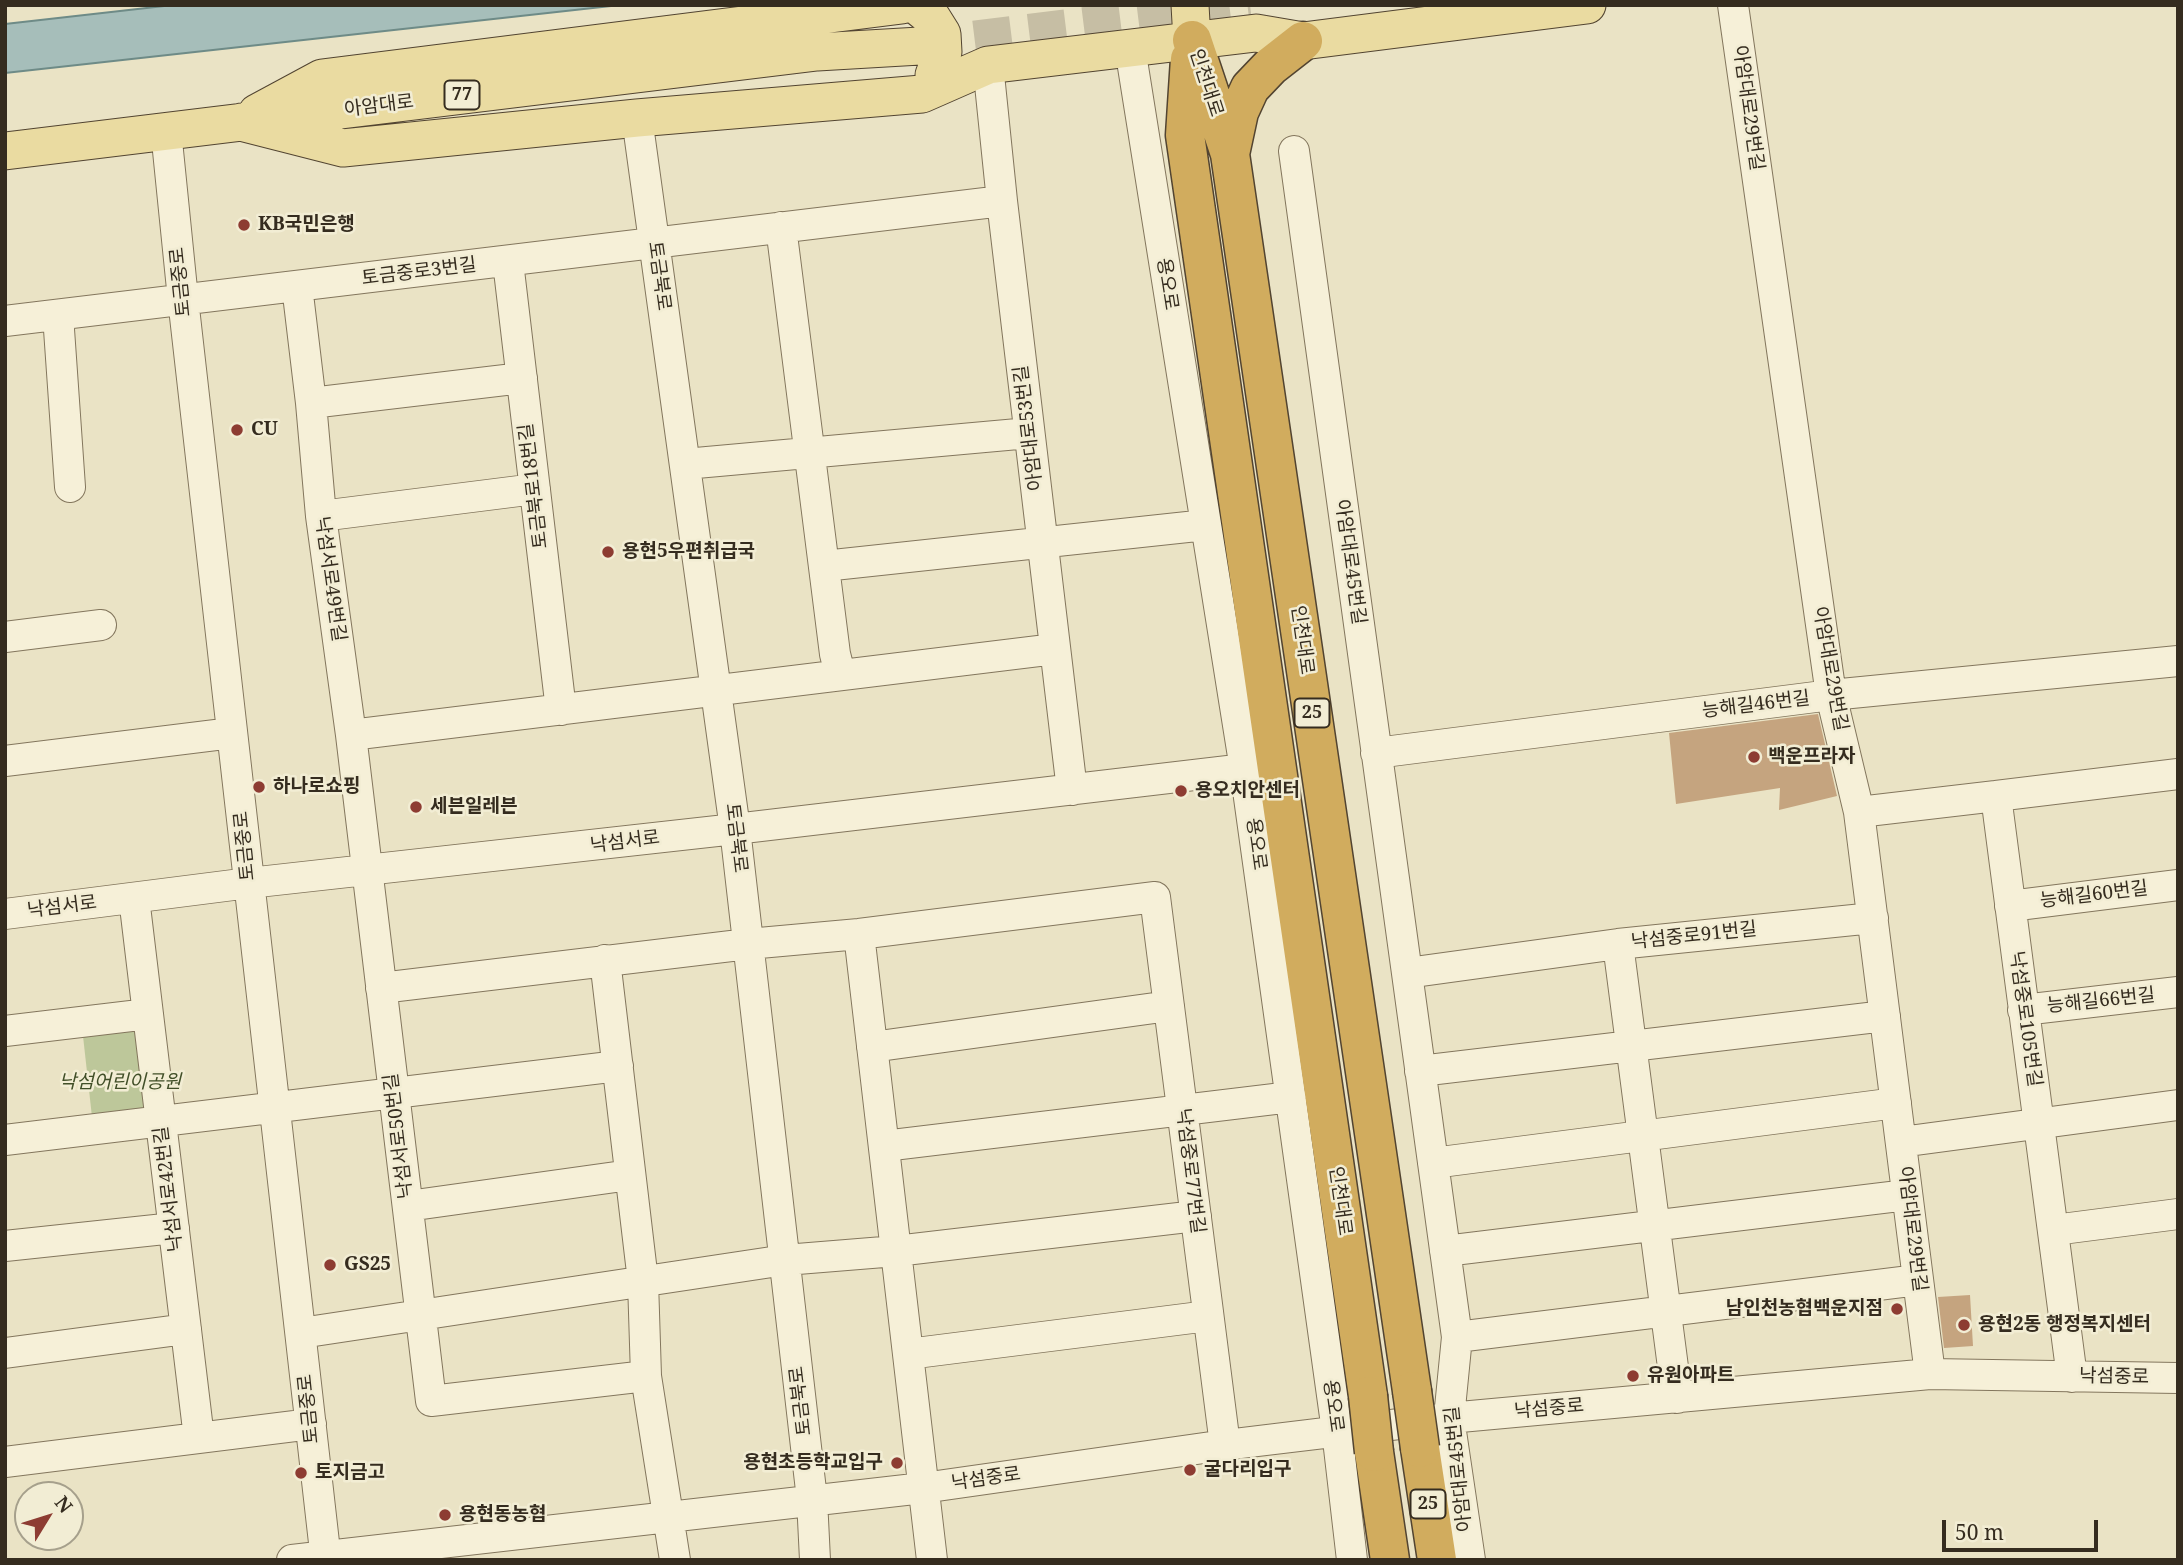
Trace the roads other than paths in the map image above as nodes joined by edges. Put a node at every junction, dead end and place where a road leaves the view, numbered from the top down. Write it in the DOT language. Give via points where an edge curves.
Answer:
graph roads {
  1 [pos="902,5"];
  2 [pos="916,5"];
  3 [pos="1587,5"];
  4 [pos="1733,5"];
  5 [pos="1495,10"];
  6 [pos="1191,22"];
  7 [pos="1303,41"];
  8 [pos="920,46"];
  9 [pos="1129,48"];
  10 [pos="988,65"];
  11 [pos="922,94"];
  12 [pos="637,118"];
  13 [pos="241,122"];
  14 [pos="166,131"];
  15 [pos="5,151"];
  16 [pos="1294,151"];
  17 [pos="1230,155"];
  18 [pos="1002,201"];
  19 [pos="781,227"];
  20 [pos="655,242"];
  21 [pos="508,262"];
  22 [pos="297,286"];
  23 [pos="183,299"];
  24 [pos="58,315"];
  25 [pos="5,321"];
  26 [pos="522,378"];
  27 [pos="311,402"];
  28 [pos="1029,433"];
  29 [pos="810,454"];
  30 [pos="685,464"];
  31 [pos="70,487"];
  32 [pos="535,489"];
  33 [pos="321,516"];
  34 [pos="1206,525"];
  35 [pos="1042,541"];
  36 [pos="824,566"];
  37 [pos="101,625"];
  38 [pos="5,637"];
  39 [pos="1055,649"];
  40 [pos="2178,661"];
  41 [pos="840,674"];
  42 [pos="716,689"];
  43 [pos="1831,695"];
  44 [pos="561,710"];
  45 [pos="232,733"];
  46 [pos="351,734"];
  47 [pos="1376,753"];
  48 [pos="5,761"];
  49 [pos="1245,769"];
  50 [pos="2178,774"];
  51 [pos="1072,790"];
  52 [pos="1996,796"];
  53 [pos="1859,812"];
  54 [pos="735,829"];
  55 [pos="367,871"];
  56 [pos="249,883"];
  57 [pos="2178,884"];
  58 [pos="134,898"];
  59 [pos="2010,906"];
  60 [pos="5,914"];
  61 [pos="1873,918"];
  62 [pos="859,934"];
  63 [pos="748,944"];
  64 [pos="1618,944"];
  65 [pos="605,960"];
  66 [pos="1406,973"];
  67 [pos="382,988"];
  68 [pos="2178,992"];
  69 [pos="1169,1006"];
  70 [pos="2023,1010"];
  71 [pos="148,1014"];
  72 [pos="1885,1016"];
  73 [pos="5,1031"];
  74 [pos="1631,1046"];
  75 [pos="872,1047"];
  76 [pos="618,1066"];
  77 [pos="1420,1071"];
  78 [pos="394,1094"];
  79 [pos="1291,1097"];
  80 [pos="1896,1103"];
  81 [pos="2178,1105"];
  82 [pos="275,1108"];
  83 [pos="1182,1109"];
  84 [pos="161,1121"];
  85 [pos="2039,1123"];
  86 [pos="1643,1135"];
  87 [pos="5,1140"];
  88 [pos="1901,1142"];
  89 [pos="884,1146"];
  90 [pos="1433,1163"];
  91 [pos="630,1175"];
  92 [pos="1907,1195"];
  93 [pos="408,1206"];
  94 [pos="2178,1214"];
  95 [pos="1196,1216"];
  96 [pos="1654,1224"];
  97 [pos="174,1228"];
  98 [pos="2054,1230"];
  99 [pos="5,1246"];
  100 [pos="896,1251"];
  101 [pos="1445,1251"];
  102 [pos="785,1260"];
  103 [pos="1918,1280"];
  104 [pos="643,1281"];
  105 [pos="1666,1311"];
  106 [pos="421,1316"];
  107 [pos="1208,1316"];
  108 [pos="186,1329"];
  109 [pos="301,1333"];
  110 [pos="1457,1337"];
  111 [pos="5,1353"];
  112 [pos="908,1354"];
  113 [pos="1930,1374"];
  114 [pos="646,1376"];
  115 [pos="2072,1377"];
  116 [pos="2178,1378"];
  117 [pos="1677,1398"];
  118 [pos="1449,1418"];
  119 [pos="311,1424"];
  120 [pos="1337,1431"];
  121 [pos="199,1438"];
  122 [pos="1224,1445"];
  123 [pos="5,1462"];
  124 [pos="923,1488"];
  125 [pos="812,1499"];
  126 [pos="670,1515"];
  127 [pos="326,1557"];
  128 [pos="292,1560"];
  129 [pos="675,1560"];
  130 [pos="815,1560"];
  131 [pos="932,1560"];
  132 [pos="1352,1560"];
  133 [pos="1390,1560"];
  134 [pos="1437,1560"];
  135 [pos="1470,1560"];
  1 -- 13 [label="main road" via="322,78"];
  2 -- 11 [label="main road" via="942,34 937,70"];
  3 -- 5 [label="main road"];
  4 -- 43 [label="street, 아암대로29번길"];
  5 -- 7 [label="main road"];
  6 -- 7 [label="main road"];
  6 -- 9 [label="main road"];
  6 -- 17 [label="highway, 인천대로 / 25"];
  6 -- 133 [label="highway, 인천대로 / 25, bridge" via="1185,135"];
  7 -- 17 [label="highway" via="1250,88 1239,112"];
  8 -- 13 [label="main road, 아암대로 / 77" via="817,52"];
  9 -- 10 [label="main road"];
  9 -- 34 [label="street, 용오로"];
  10 -- 11 [label="main road"];
  10 -- 18 [label="street, 아암대로53번길"];
  11 -- 12 [label="main road"];
  12 -- 13 [label="main road" via="343,148"];
  12 -- 20 [label="street, 토금북로"];
  13 -- 14 [label="main road, 아암대로 / 77"];
  14 -- 15 [label="main road, 아암대로 / 77"];
  14 -- 23 [label="street, 토금중로"];
  16 -- 47 [label="street, 아암대로45번길"];
  17 -- 134 [label="highway, 인천대로 / 25, bridge"];
  18 -- 19 [label="street, 토금중로3번길"];
  18 -- 28 [label="street, 아암대로53번길"];
  19 -- 20 [label="street, 토금중로3번길"];
  19 -- 29 [label="street"];
  20 -- 21 [label="street, 토금중로3번길"];
  20 -- 30 [label="street, 토금북로"];
  21 -- 22 [label="street, 토금중로3번길"];
  21 -- 26 [label="street, 토금북로18번길"];
  22 -- 23 [label="street, 토금중로3번길"];
  22 -- 27 [label="street, 낙섬서로49번길"];
  23 -- 24 [label="street, 토금중로3번길"];
  23 -- 45 [label="street, 토금중로"];
  24 -- 25 [label="street, 토금중로3번길"];
  24 -- 31 [label="street"];
  26 -- 27 [label="street"];
  26 -- 32 [label="street, 토금북로18번길"];
  27 -- 33 [label="street, 낙섬서로49번길"];
  28 -- 29 [label="street"];
  28 -- 35 [label="street, 아암대로53번길"];
  29 -- 30 [label="street"];
  29 -- 36 [label="street"];
  30 -- 42 [label="street, 토금북로"];
  32 -- 33 [label="street"];
  32 -- 44 [label="street, 토금북로18번길"];
  33 -- 46 [label="street, 낙섬서로49번길"];
  34 -- 35 [label="street"];
  34 -- 49 [label="street, 용오로"];
  35 -- 36 [label="street"];
  35 -- 39 [label="street, 아암대로53번길"];
  36 -- 41 [label="street"];
  37 -- 38 [label="street"];
  39 -- 41 [label="street"];
  39 -- 51 [label="street, 아암대로53번길"];
  40 -- 43 [label="street, 능해길46번길"];
  41 -- 42 [label="street"];
  42 -- 44 [label="street"];
  42 -- 54 [label="street, 토금북로"];
  43 -- 47 [label="street, 능해길46번길"];
  43 -- 53 [label="street, 아암대로29번길"];
  44 -- 46 [label="street"];
  45 -- 48 [label="street"];
  45 -- 56 [label="street, 토금중로"];
  46 -- 55 [label="street, 낙섬서로49번길"];
  47 -- 66 [label="street, 아암대로45번길"];
  49 -- 51 [label="street, 낙섬서로"];
  49 -- 79 [label="street, 용오로"];
  50 -- 52 [label="street"];
  51 -- 54 [label="street, 낙섬서로"];
  52 -- 53 [label="street"];
  52 -- 59 [label="street, 낙섬중로105번길"];
  53 -- 61 [label="street, 아암대로29번길"];
  54 -- 55 [label="street, 낙섬서로"];
  54 -- 63 [label="street, 토금북로"];
  55 -- 56 [label="street, 낙섬서로"];
  55 -- 67 [label="street, 낙섬서로50번길"];
  56 -- 58 [label="street, 낙섬서로"];
  56 -- 82 [label="street, 토금중로"];
  57 -- 59 [label="street, 능해길60번길"];
  58 -- 60 [label="street, 낙섬서로"];
  58 -- 71 [label="street, 낙섬서로42번길"];
  59 -- 70 [label="street, 낙섬중로105번길"];
  61 -- 64 [label="street, 낙섬중로91번길"];
  61 -- 72 [label="street, 아암대로29번길"];
  62 -- 63 [label="street"];
  62 -- 69 [label="street, 낙섬중로77번길" via="1155,897"];
  62 -- 75 [label="street"];
  63 -- 65 [label="street"];
  63 -- 102 [label="street, 토금북로"];
  64 -- 66 [label="street"];
  64 -- 74 [label="street, 낙섬중로91번길"];
  65 -- 67 [label="street"];
  65 -- 76 [label="street"];
  66 -- 77 [label="street, 아암대로45번길"];
  67 -- 78 [label="street, 낙섬서로50번길"];
  68 -- 70 [label="street, 능해길66번길"];
  69 -- 75 [label="street"];
  69 -- 83 [label="street, 낙섬중로77번길"];
  70 -- 85 [label="street, 낙섬중로105번길"];
  71 -- 73 [label="street"];
  71 -- 84 [label="street, 낙섬서로42번길"];
  72 -- 74 [label="street"];
  72 -- 80 [label="street, 아암대로29번길"];
  74 -- 77 [label="street"];
  74 -- 86 [label="street, 낙섬중로91번길"];
  75 -- 89 [label="street"];
  76 -- 78 [label="street"];
  76 -- 91 [label="street"];
  77 -- 90 [label="street, 아암대로45번길"];
  78 -- 82 [label="street"];
  78 -- 93 [label="street, 낙섬서로50번길"];
  79 -- 83 [label="street"];
  79 -- 120 [label="street, 용오로"];
  80 -- 86 [label="street"];
  80 -- 88 [label="street, 아암대로29번길"];
  81 -- 85 [label="street"];
  82 -- 84 [label="street"];
  82 -- 109 [label="street, 토금중로"];
  83 -- 89 [label="street"];
  83 -- 95 [label="street, 낙섬중로77번길"];
  84 -- 87 [label="street"];
  84 -- 97 [label="street, 낙섬서로42번길"];
  85 -- 88 [label="street"];
  85 -- 98 [label="street, 낙섬중로105번길"];
  86 -- 90 [label="street"];
  86 -- 96 [label="street, 낙섬중로91번길"];
  88 -- 92 [label="street, 아암대로29번길"];
  89 -- 100 [label="street"];
  90 -- 101 [label="street, 아암대로45번길"];
  91 -- 93 [label="street"];
  91 -- 104 [label="street"];
  92 -- 96 [label="street"];
  92 -- 103 [label="street, 아암대로29번길"];
  93 -- 106 [label="street, 낙섬서로50번길"];
  94 -- 98 [label="street"];
  95 -- 100 [label="street"];
  95 -- 107 [label="street, 낙섬중로77번길"];
  96 -- 101 [label="street"];
  96 -- 105 [label="street, 낙섬중로91번길"];
  97 -- 99 [label="street"];
  97 -- 108 [label="street, 낙섬서로42번길"];
  98 -- 115 [label="street, 낙섬중로105번길"];
  100 -- 102 [label="street"];
  100 -- 112 [label="street"];
  101 -- 110 [label="street, 아암대로45번길"];
  102 -- 104 [label="street"];
  102 -- 125 [label="street, 토금북로"];
  103 -- 105 [label="street"];
  103 -- 113 [label="street, 아암대로29번길"];
  104 -- 106 [label="street"];
  104 -- 114 [label="street"];
  105 -- 110 [label="street"];
  105 -- 117 [label="street, 낙섬중로91번길"];
  106 -- 109 [label="street"];
  106 -- 114 [label="street, 낙섬서로50번길" via="431,1401"];
  107 -- 112 [label="street"];
  107 -- 122 [label="street, 낙섬중로77번길"];
  108 -- 111 [label="street"];
  108 -- 121 [label="street, 낙섬서로42번길"];
  109 -- 119 [label="street, 토금중로"];
  110 -- 118 [label="street, 아암대로45번길"];
  112 -- 124 [label="street"];
  113 -- 115 [label="street, 낙섬중로"];
  113 -- 117 [label="street, 낙섬중로"];
  114 -- 126 [label="street"];
  115 -- 116 [label="street, 낙섬중로"];
  117 -- 118 [label="street, 낙섬중로"];
  118 -- 120 [label="street, 낙섬중로"];
  118 -- 135 [label="street, 아암대로45번길"];
  119 -- 121 [label="street"];
  119 -- 127 [label="street, 토금중로"];
  120 -- 122 [label="street, 낙섬중로"];
  120 -- 132 [label="street, 용오로"];
  121 -- 123 [label="street"];
  122 -- 124 [label="street, 낙섬중로"];
  124 -- 125 [label="street, 낙섬중로"];
  124 -- 131 [label="street, 낙섬중로"];
  125 -- 126 [label="street, 낙섬중로"];
  125 -- 130 [label="street, 토금북로"];
  126 -- 127 [label="street, 낙섬중로"];
  126 -- 129 [label="street"];
  127 -- 128 [label="street, 낙섬중로"];
}
